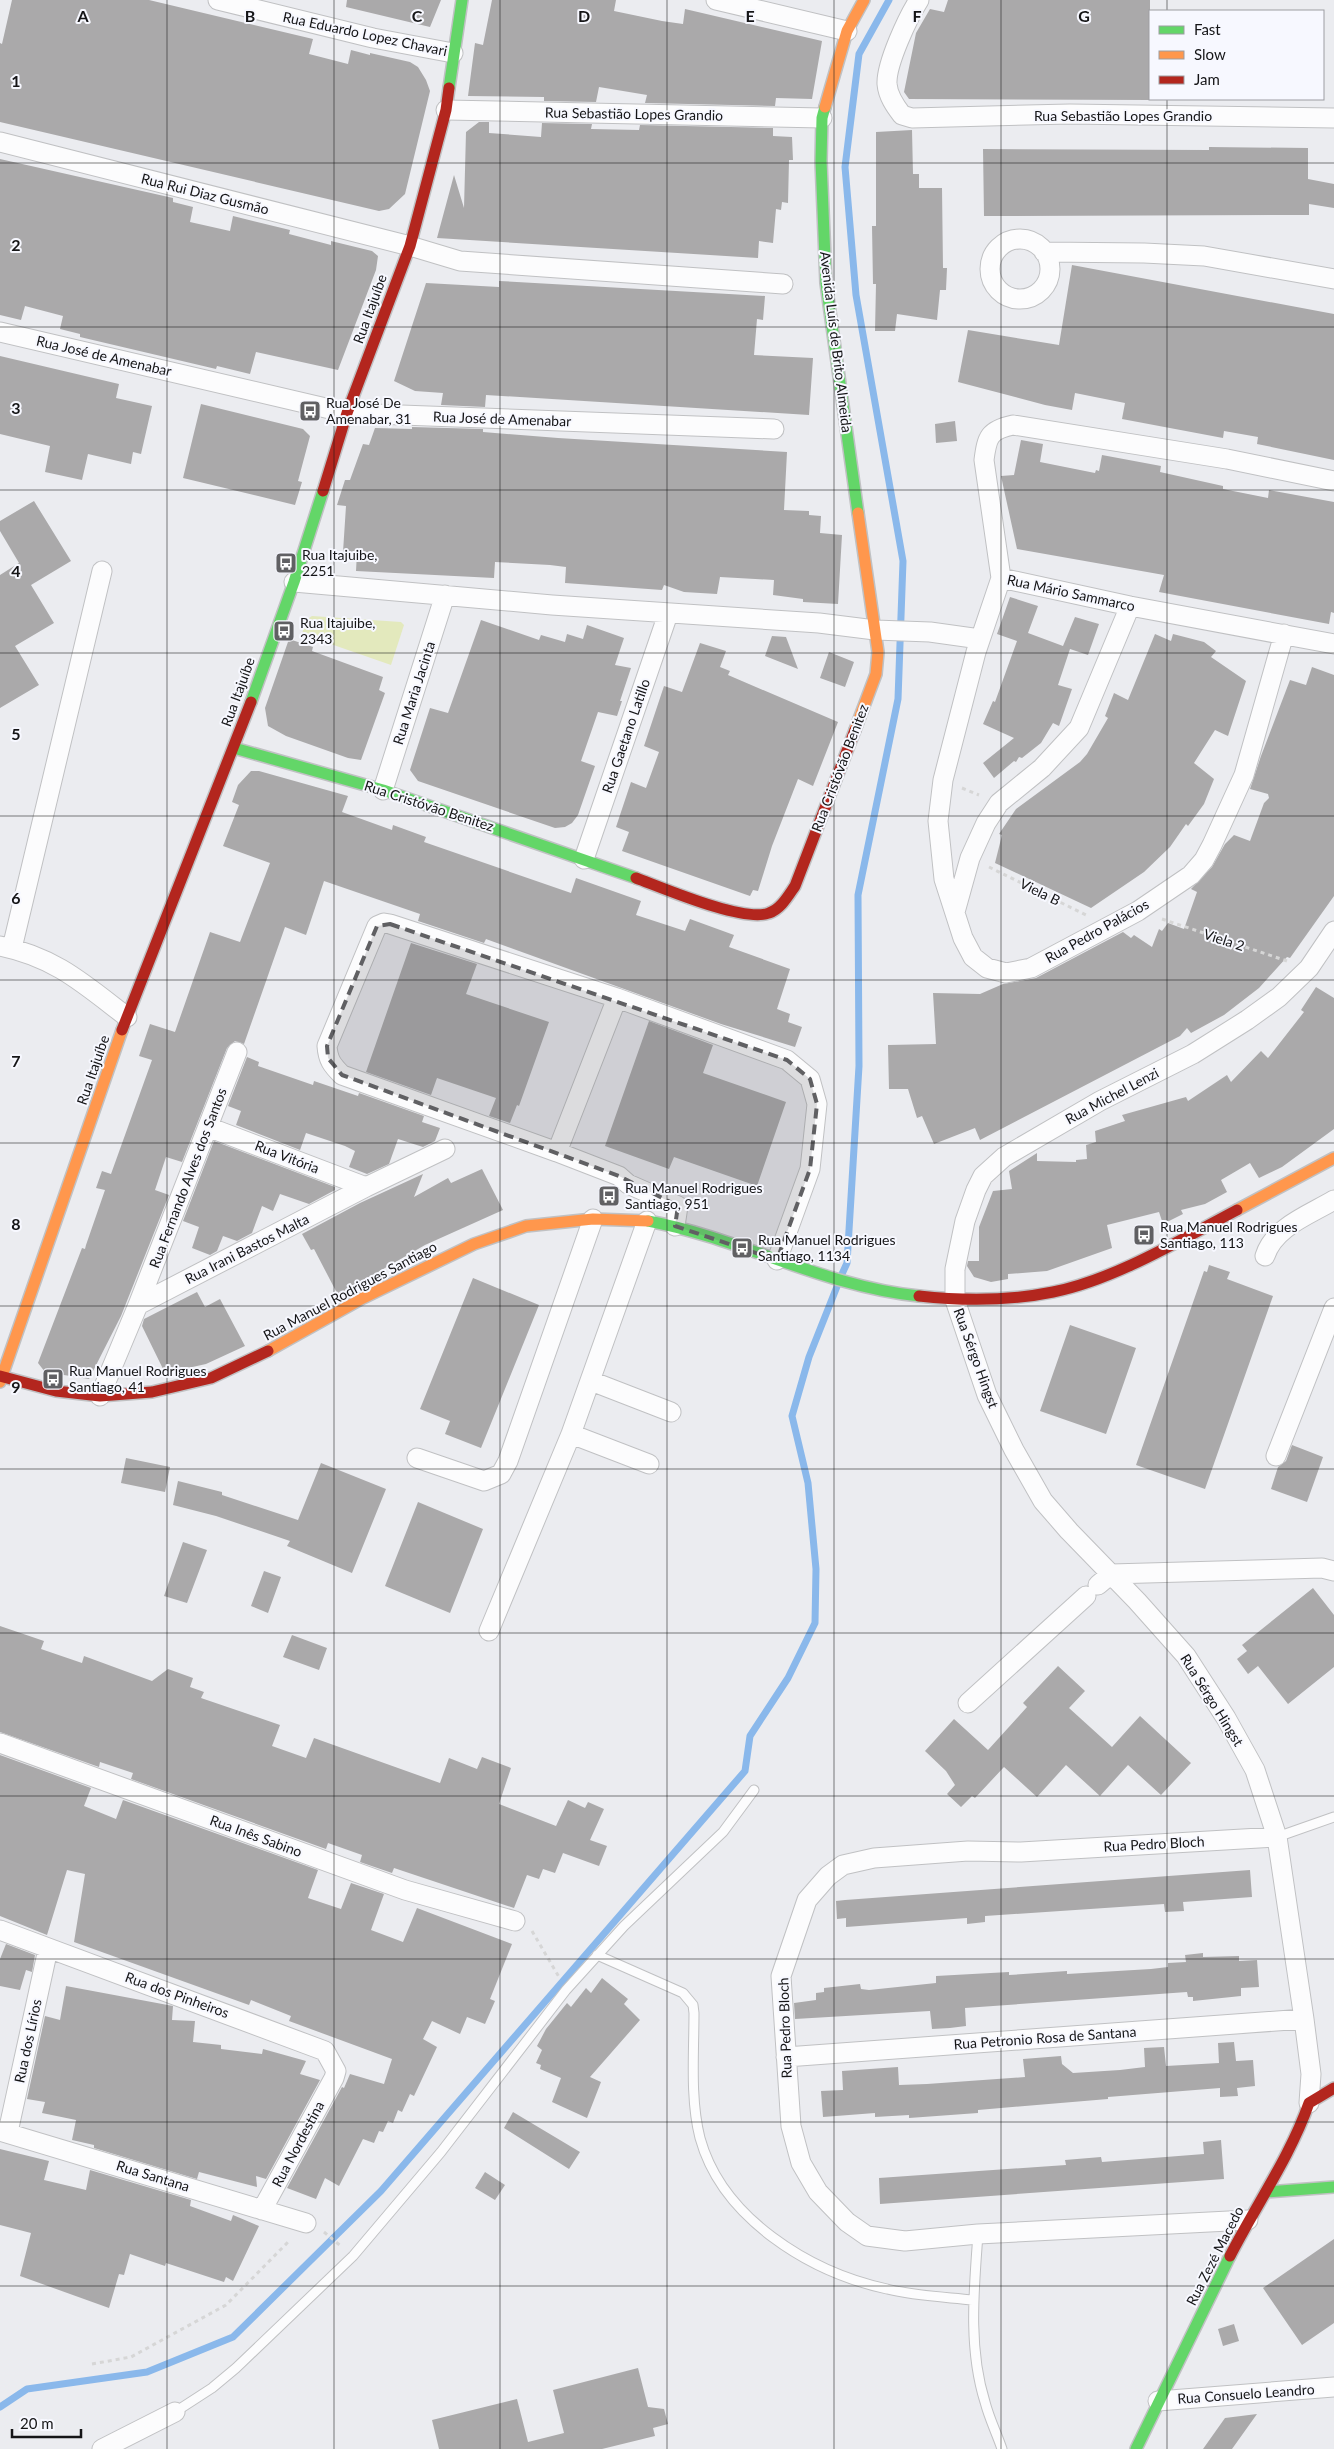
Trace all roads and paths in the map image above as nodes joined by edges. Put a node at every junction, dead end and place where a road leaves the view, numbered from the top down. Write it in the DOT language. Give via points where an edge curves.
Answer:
graph roads {
  1 [pos="218,0"];
  2 [pos="462,0"];
  3 [pos="716,0"];
  4 [pos="864,0"];
  5 [pos="919,0"];
  6 [pos="847,31"];
  7 [pos="453,53"];
  8 [pos="446,110"];
  9 [pos="822,118"];
  10 [pos="1334,118"];
  11 [pos="0,142"];
  12 [pos="410,246"];
  13 [pos="1044,252"];
  14 [pos="1334,279"];
  15 [pos="783,284"];
  16 [pos="0,332"];
  17 [pos="347,412"];
  18 [pos="774,429"];
  19 [pos="1334,481"];
  20 [pos="102,571"];
  21 [pos="1001,578"];
  22 [pos="294,582"];
  23 [pos="446,595"];
  24 [pos="1130,606"];
  25 [pos="668,614"];
  26 [pos="884,630"];
  27 [pos="1284,634"];
  28 [pos="980,639"];
  29 [pos="1334,644"];
  30 [pos="234,748"];
  31 [pos="943,780"];
  32 [pos="383,790"];
  33 [pos="999,803"];
  34 [pos="970,858"];
  35 [pos="584,859"];
  36 [pos="1138,911"];
  37 [pos="955,912"];
  38 [pos="1109,927"];
  39 [pos="1334,931"];
  40 [pos="6,947"];
  41 [pos="1309,968"];
  42 [pos="617,998"];
  43 [pos="127,1017"];
  44 [pos="237,1052"];
  45 [pos="208,1127"];
  46 [pos="445,1149"];
  47 [pos="557,1152"];
  48 [pos="1334,1158"];
  49 [pos="366,1188"];
  50 [pos="1334,1200"];
  51 [pos="593,1219"];
  52 [pos="647,1221"];
  53 [pos="675,1226"];
  54 [pos="1265,1256"];
  55 [pos="777,1260"];
  56 [pos="955,1300"];
  57 [pos="138,1305"];
  58 [pos="1334,1308"];
  59 [pos="1,1378"];
  60 [pos="591,1382"];
  61 [pos="100,1396"];
  62 [pos="670,1412"];
  63 [pos="571,1434"];
  64 [pos="1276,1456"];
  65 [pos="418,1458"];
  66 [pos="649,1464"];
  67 [pos="1334,1570"];
  68 [pos="1098,1585"];
  69 [pos="489,1631"];
  70 [pos="968,1703"];
  71 [pos="0,1743"];
  72 [pos="754,1790"];
  73 [pos="1334,1817"];
  74 [pos="1277,1838"];
  75 [pos="522,1924"];
  76 [pos="0,1930"];
  77 [pos="48,1949"];
  78 [pos="597,1955"];
  79 [pos="562,1984"];
  80 [pos="1304,2019"];
  81 [pos="786,2057"];
  82 [pos="334,2078"];
  83 [pos="1334,2088"];
  84 [pos="1309,2103"];
  85 [pos="4,2132"];
  86 [pos="1334,2187"];
  87 [pos="1266,2192"];
  88 [pos="262,2210"];
  89 [pos="1248,2220"];
  90 [pos="306,2223"];
  91 [pos="327,2233"];
  92 [pos="978,2234"];
  93 [pos="348,2252"];
  94 [pos="973,2300"];
  95 [pos="92,2364"];
  96 [pos="1334,2387"];
  97 [pos="1158,2401"];
  98 [pos="175,2412"];
  99 [pos="102,2449"];
  100 [pos="1002,2449"];
  101 [pos="1136,2449"];
  1 -- 7 [label="street, Rua Eduardo Lopez Chavari" via="373,38"];
  2 -- 7 [label="main road, Rua Itajuíbe"];
  3 -- 6 [label="street"];
  4 -- 6 [label="main road, Avenida Luís de Brito Almeida"];
  5 -- 10 [label="street, Rua Sebastião Lopes Grandio" via="895,51 887,82 896,108 902,115 912,118 1070,114"];
  6 -- 9 [label="main road, Avenida Luís de Brito Almeida"];
  7 -- 8 [label="main road, Rua Itajuíbe"];
  8 -- 9 [label="street, Rua Sebastião Lopes Grandio"];
  8 -- 12 [label="main road, Rua Itajuíbe"];
  9 -- 26 [label="main road, Avenida Luís de Brito Almeida" via="826,283"];
  11 -- 12 [label="street, Rua Rui Diaz Gusmão"];
  12 -- 15 [label="street, Rua Rui Diaz Gusmão" via="460,261"];
  12 -- 17 [label="main road, Rua Itajuíbe"];
  13 -- 14 [label="street" via="1204,256"];
  16 -- 17 [label="street, Rua José de Amenabar"];
  17 -- 18 [label="street, Rua José de Amenabar"];
  17 -- 22 [label="main road, Rua Itajuíbe"];
  19 -- 21 [label="street, Rua Mário Sammarco" via="1022,426 1001,427 992,432 986,442 984,460"];
  20 -- 40 [label="street"];
  21 -- 24 [label="street, Rua Mário Sammarco"];
  21 -- 28 [label="street, Rua Pedro Palácios"];
  22 -- 23 [label="street"];
  22 -- 30 [label="main road, Rua Itajuíbe"];
  23 -- 25 [label="street"];
  23 -- 32 [label="street, Rua Maria Jacinta"];
  24 -- 27 [label="street, Rua Mário Sammarco"];
  24 -- 33 [label="street" via="1079,728 1042,768"];
  25 -- 26 [label="street" via="818,622"];
  25 -- 35 [label="street, Rua Gaetano Latillo"];
  26 -- 28 [label="street"];
  26 -- 35 [label="main road, Rua Cristóvão Benitez" via="876,674 795,886 787,900 775,910 764,916 742,914"];
  27 -- 29 [label="street, Rua Mário Sammarco"];
  27 -- 36 [label="street, Rua Pedro Palácios" via="1244,775 1212,845 1191,875"];
  28 -- 31 [label="street, Rua Pedro Palácios"];
  30 -- 32 [label="main road, Rua Cristóvão Benitez"];
  30 -- 43 [label="main road, Rua Itajuíbe"];
  31 -- 33 [label="path"];
  31 -- 37 [label="street, Rua Pedro Palácios" via="938,821 940,859"];
  32 -- 35 [label="main road, Rua Cristóvão Benitez"];
  33 -- 34 [label="street"];
  34 -- 37 [label="street"];
  34 -- 38 [label="path, Viela B"];
  36 -- 38 [label="street, Rua Pedro Palácios"];
  36 -- 41 [label="path, Viela 2"];
  37 -- 38 [label="street, Rua Pedro Palácios" via="973,958 987,968 1006,973 1031,968"];
  39 -- 41 [label="street, Rua Michel Lenzi"];
  40 -- 43 [label="street" via="35,954 60,967"];
  41 -- 56 [label="street, Rua Michel Lenzi" via="1279,997 1247,1020 1193,1054 1004,1157 983,1176 965,1221 955,1268"];
  42 -- 47 [label="street"];
  42 -- 47 [label="street" via="384,923 377,926 327,1046 328,1058 342,1074"];
  42 -- 55 [label="street" via="787,1060 810,1079 817,1104 810,1169"];
  43 -- 59 [label="main road, Rua Itajuíbe"];
  44 -- 45 [label="street, Rua Fernando Alves dos Santos"];
  45 -- 49 [label="street, Rua Vitória"];
  45 -- 57 [label="street, Rua Fernando Alves dos Santos"];
  46 -- 49 [label="street, Rua Irani Bastos Malta"];
  47 -- 53 [label="street" via="619,1176 628,1184 678,1206"];
  48 -- 56 [label="main road, Rua Manuel Rodrigues Santiago" via="1177,1242 1109,1274 1054,1292 1002,1299"];
  49 -- 57 [label="street, Rua Irani Bastos Malta"];
  50 -- 54 [label="street" via="1278,1233"];
  51 -- 52 [label="main road, Rua Manuel Rodrigues Santiago"];
  51 -- 61 [label="main road, Rua Manuel Rodrigues Santiago" via="526,1226 474,1244 211,1378 152,1392"];
  51 -- 65 [label="street" via="501,1474 484,1481"];
  52 -- 53 [label="main road, Rua Manuel Rodrigues Santiago"];
  52 -- 60 [label="street"];
  53 -- 55 [label="main road, Rua Manuel Rodrigues Santiago"];
  55 -- 56 [label="main road, Rua Manuel Rodrigues Santiago" via="896,1294"];
  56 -- 68 [label="street, Rua Sérgo Hingst" via="987,1395 1014,1450"];
  57 -- 61 [label="street"];
  58 -- 64 [label="street"];
  59 -- 61 [label="main road, Rua Manuel Rodrigues Santiago"];
  60 -- 62 [label="street"];
  60 -- 63 [label="street"];
  63 -- 66 [label="street"];
  63 -- 69 [label="street"];
  67 -- 68 [label="street" via="1322,1568"];
  68 -- 70 [label="street"];
  68 -- 74 [label="street, Rua Sérgo Hingst" via="1186,1656 1255,1770"];
  71 -- 75 [label="street, Rua Inês Sabino" via="405,1890"];
  72 -- 78 [label="lane" via="723,1832"];
  73 -- 74 [label="lane"];
  74 -- 80 [label="street, Rua Sérgo Hingst"];
  74 -- 81 [label="street, Rua Pedro Bloch" via="1021,1852 968,1850 874,1858 843,1865 828,1876 807,1900 793,1935 782,1976"];
  75 -- 79 [label="path"];
  76 -- 77 [label="street, Rua dos Pinheiros"];
  77 -- 82 [label="street, Rua dos Pinheiros" via="310,2044 331,2058 336,2071"];
  77 -- 85 [label="street, Rua dos Lírios"];
  78 -- 94 [label="lane" via="683,1994 693,2005 695,2099 700,2137 708,2160 726,2191 765,2231 820,2265 886,2289"];
  78 -- 98 [label="lane" via="566,1990 441,2152 353,2256 236,2368"];
  80 -- 81 [label="street, Rua Petronio Rosa de Santana"];
  80 -- 84 [label="street, Rua Sérgo Hingst" via="1311,2074"];
  81 -- 92 [label="street, Rua Pedro Bloch" via="791,2126 801,2163 818,2192 847,2222 867,2236 905,2240"];
  82 -- 88 [label="street, Rua Nordestina"];
  83 -- 84 [label="main road"];
  84 -- 87 [label="main road, Rua Zezé Macedo" via="1299,2132"];
  85 -- 88 [label="street, Rua Santana"];
  86 -- 87 [label="main road"];
  87 -- 89 [label="main road, Rua Zezé Macedo"];
  88 -- 90 [label="street, Rua Santana"];
  89 -- 92 [label="street, Rua Pedro Bloch"];
  89 -- 97 [label="main road, Rua Zezé Macedo"];
  90 -- 95 [label="path" via="226,2305 131,2357"];
  91 -- 93 [label="path"];
  92 -- 94 [label="lane"];
  94 -- 100 [label="lane" via="975,2356 984,2401"];
  96 -- 97 [label="street, Rua Consuelo Leandro"];
  97 -- 101 [label="main road, Rua Zezé Macedo"];
  98 -- 99 [label="street"];
}
